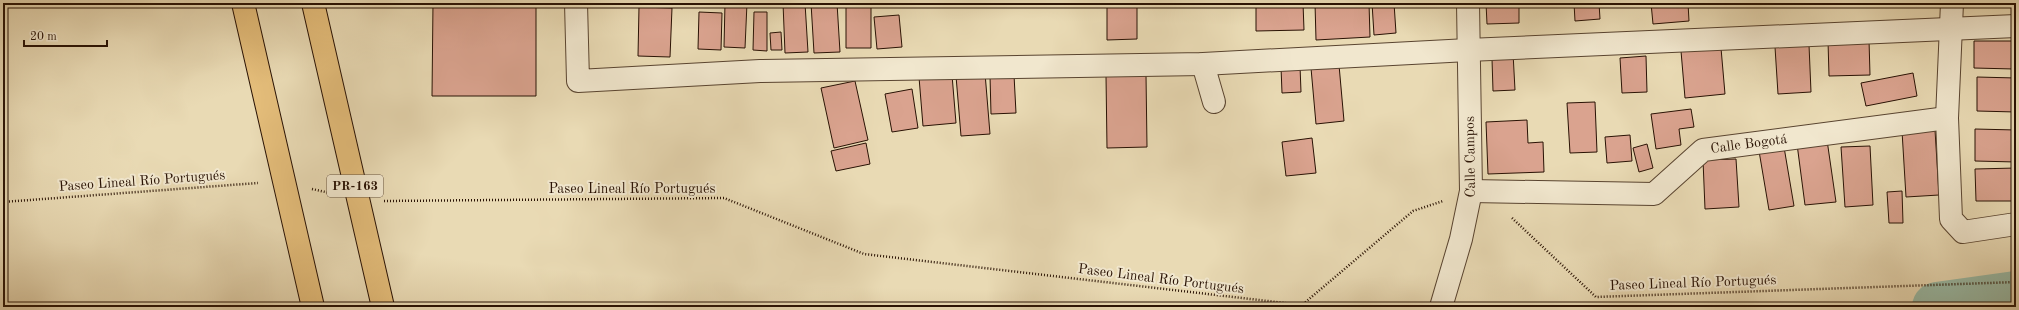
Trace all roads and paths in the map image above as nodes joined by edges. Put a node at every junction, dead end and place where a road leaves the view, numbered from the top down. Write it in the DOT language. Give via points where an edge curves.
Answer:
graph roads {
  1 [pos="243,3"];
  2 [pos="313,3"];
  3 [pos="576,3"];
  4 [pos="1468,3"];
  5 [pos="1952,3"];
  6 [pos="2016,26"];
  7 [pos="1952,29"];
  8 [pos="1468,50"];
  9 [pos="1203,64"];
  10 [pos="1214,102"];
  11 [pos="1947,118"];
  12 [pos="283,181"];
  13 [pos="1471,191"];
  14 [pos="358,201"];
  15 [pos="3,202"];
  16 [pos="1506,213"];
  17 [pos="2016,224"];
  18 [pos="2016,282"];
  19 [pos="313,307"];
  20 [pos="383,307"];
  21 [pos="1440,307"];
  1 -- 12 [label="main road"];
  2 -- 14 [label="main road, PR-163"];
  3 -- 9 [label="street" via="578,80 760,71"];
  4 -- 8 [label="street, Calle Campos"];
  5 -- 7 [label="street"];
  6 -- 7 [label="street"];
  7 -- 8 [label="street"];
  7 -- 11 [label="street"];
  8 -- 9 [label="street"];
  8 -- 13 [label="street, Calle Campos"];
  9 -- 10 [label="street"];
  11 -- 13 [label="street, Calle Bogotá" via="1703,150 1654,194"];
  11 -- 17 [label="street" via="1952,219 1963,232"];
  12 -- 14 [label="path, Paseo Lineal Río Portugués"];
  12 -- 15 [label="path, Paseo Lineal Río Portugués"];
  12 -- 19 [label="main road"];
  13 -- 14 [label="path, Paseo Lineal Río Portugués" via="1412,211 1302,305 864,254 724,198"];
  13 -- 21 [label="street, Calle Campos" via="1461,240"];
  14 -- 20 [label="main road, PR-163"];
  16 -- 18 [label="path, Paseo Lineal Río Portugués" via="1596,297"];
}
